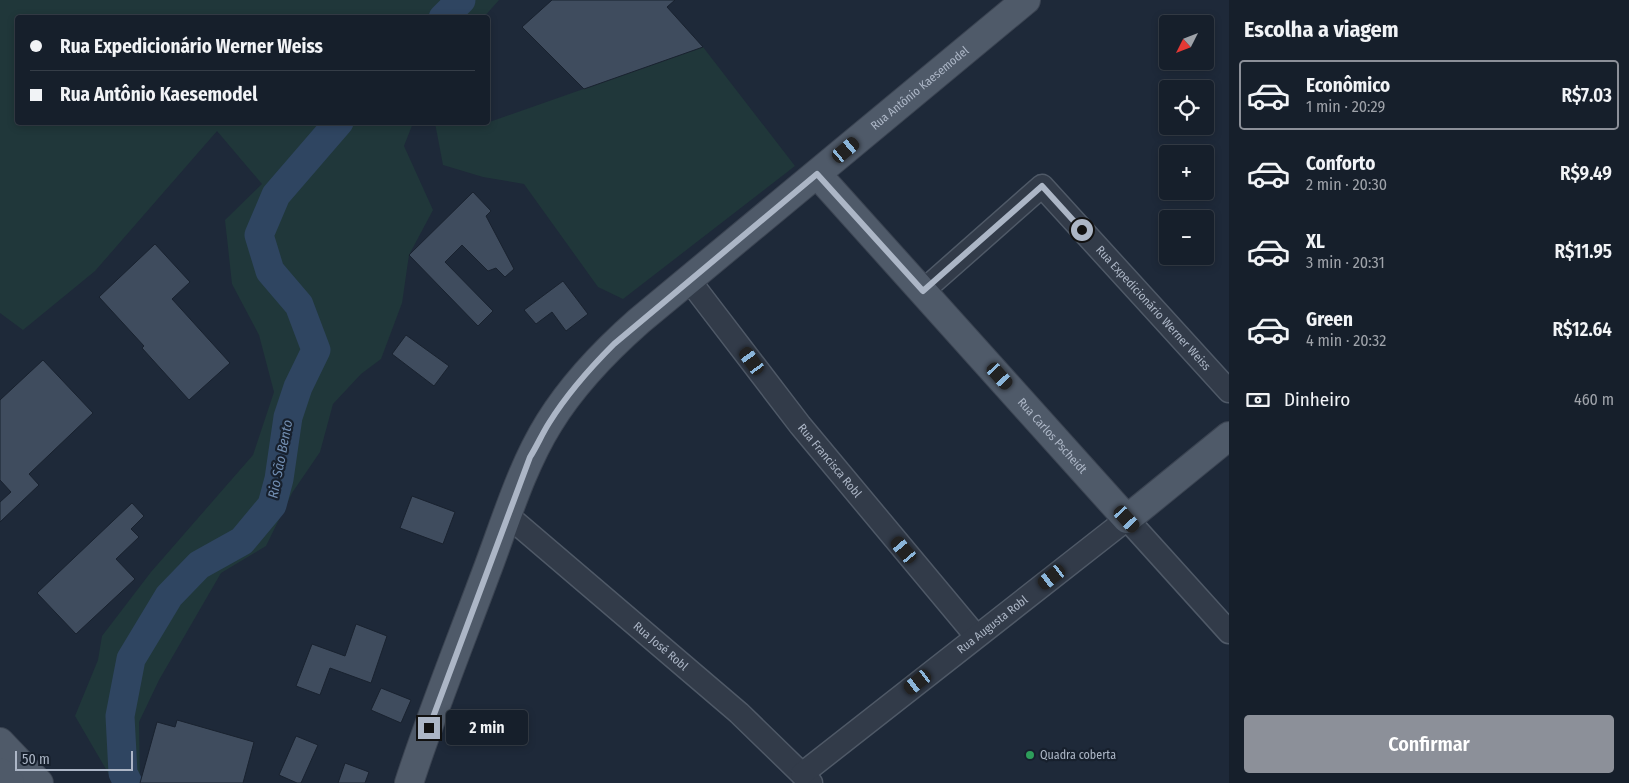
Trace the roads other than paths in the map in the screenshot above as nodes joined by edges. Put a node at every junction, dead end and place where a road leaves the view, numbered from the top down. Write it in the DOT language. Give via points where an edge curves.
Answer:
graph roads {
  1 [pos="1026,0"];
  2 [pos="817,174"];
  3 [pos="689,280"];
  4 [pos="923,291"];
  5 [pos="1229,391"];
  6 [pos="1229,436"];
  7 [pos="507,515"];
  8 [pos="1127,519"];
  9 [pos="1229,632"];
  10 [pos="976,636"];
  11 [pos="0,742"];
  12 [pos="0,772"];
  13 [pos="806,779"];
  14 [pos="10,783"];
  15 [pos="39,783"];
  16 [pos="409,783"];
  1 -- 2 [label="main road, Rua Antônio Kaesemodel"];
  2 -- 3 [label="main road, Rua Antônio Kaesemodel"];
  2 -- 4 [label="main road, Rua Carlos Pscheidt"];
  3 -- 7 [label="main road, Rua Antônio Kaesemodel" via="614,344 570,393 530,457"];
  3 -- 10 [label="street, Rua Francisca Robl" via="800,425"];
  4 -- 5 [label="street, Rua Expedicionário Werner Weiss" via="1042,186"];
  4 -- 8 [label="main road, Rua Carlos Pscheidt"];
  6 -- 8 [label="main road, Rua Augusta Robl"];
  7 -- 13 [label="street, Rua José Robl" via="739,713"];
  7 -- 16 [label="main road, Rua Antônio Kaesemodel"];
  8 -- 9 [label="street, Rua Carlos Pscheidt"];
  8 -- 10 [label="street, Rua Augusta Robl"];
  10 -- 13 [label="street, Rua Augusta Robl"];
  11 -- 15 [label="main road"];
  12 -- 14 [label="main road"];
}
